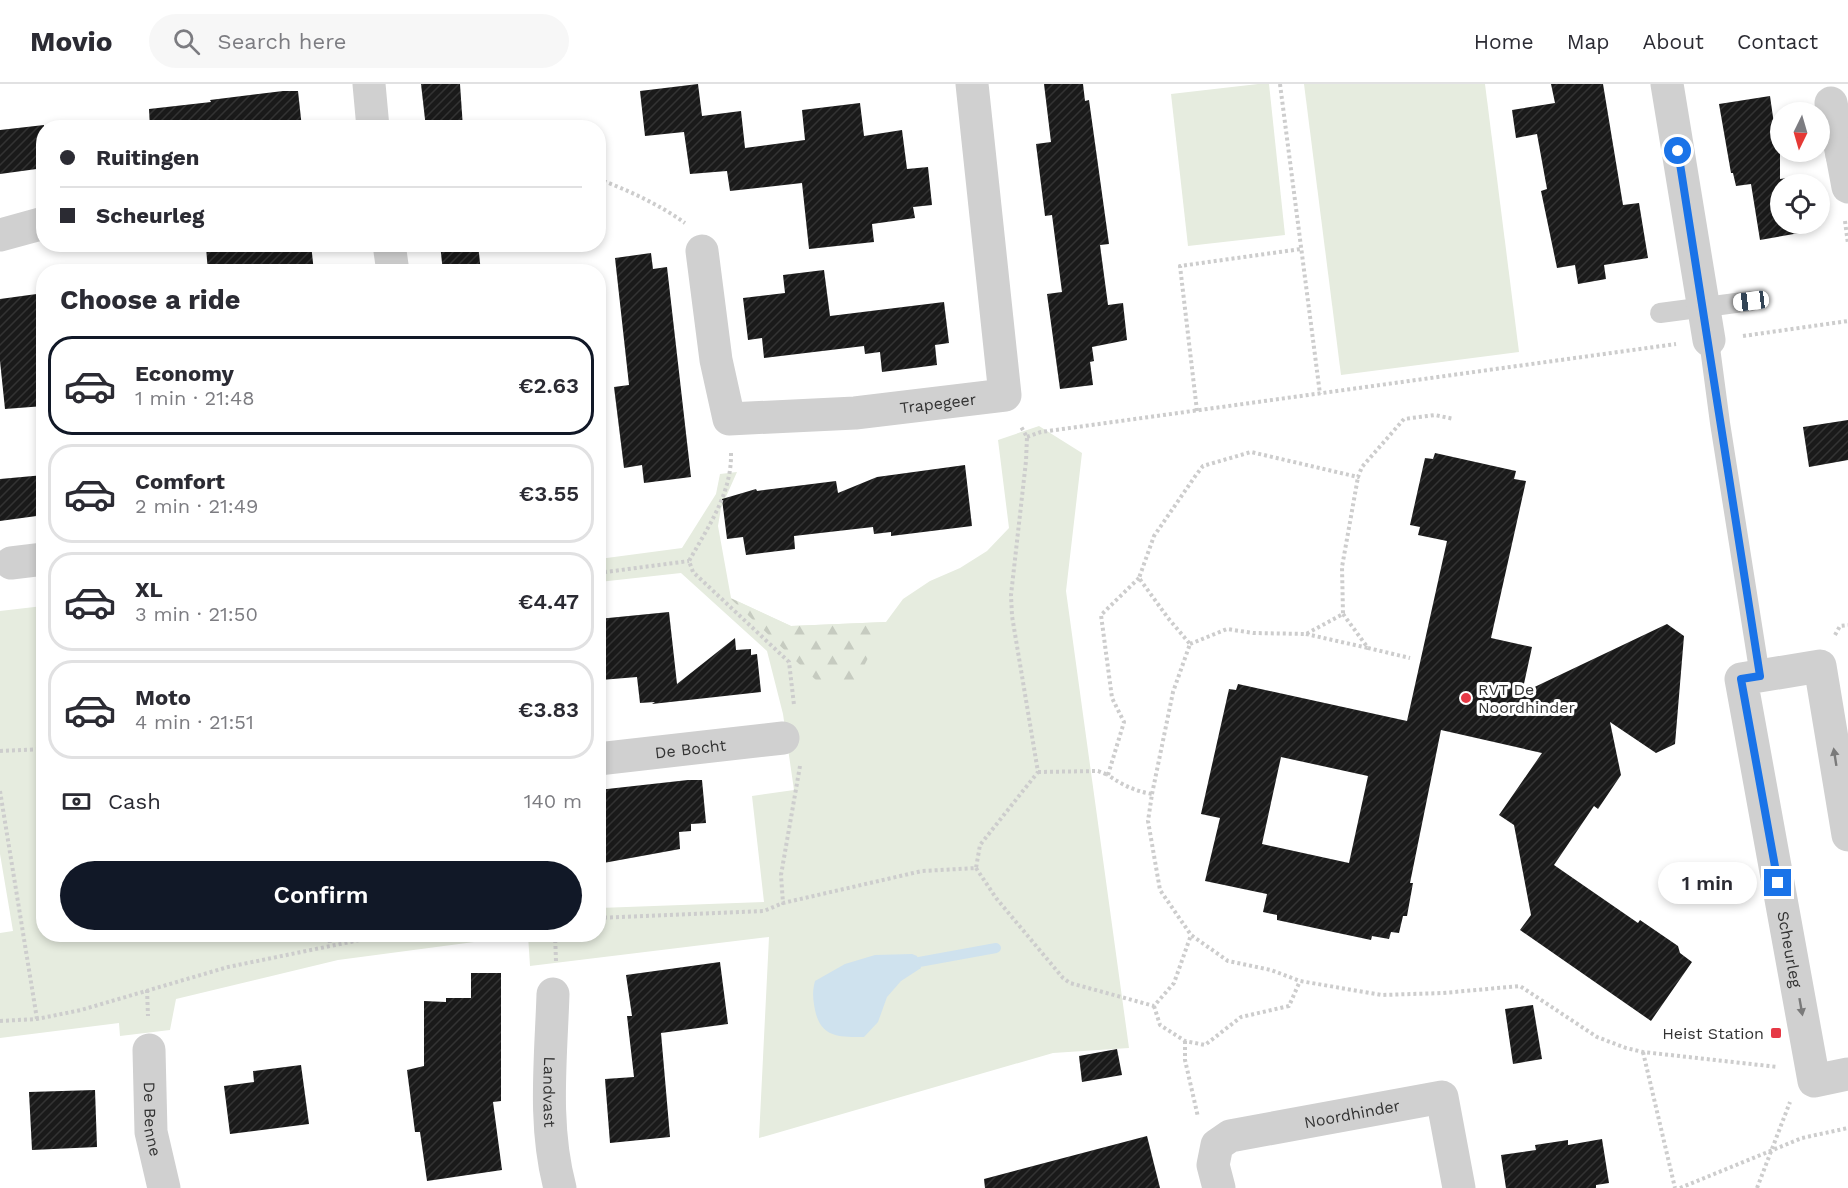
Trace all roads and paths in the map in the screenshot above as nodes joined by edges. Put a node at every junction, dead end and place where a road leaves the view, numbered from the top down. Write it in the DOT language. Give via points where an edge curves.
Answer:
graph roads {
  1 [pos="369,84"];
  2 [pos="972,84"];
  3 [pos="1280,84"];
  4 [pos="1667,84"];
  5 [pos="1831,103"];
  6 [pos="372,120"];
  7 [pos="1845,154"];
  8 [pos="606,182"];
  9 [pos="1848,187"];
  10 [pos="36,225"];
  11 [pos="0,235"];
  12 [pos="1301,249"];
  13 [pos="702,251"];
  14 [pos="1751,301"];
  15 [pos="1703,307"];
  16 [pos="1660,313"];
  17 [pos="1848,321"];
  18 [pos="1710,340"];
  19 [pos="1320,394"];
  20 [pos="1005,395"];
  21 [pos="1197,411"];
  22 [pos="729,419"];
  23 [pos="1454,419"];
  24 [pos="1027,437"];
  25 [pos="1358,477"];
  26 [pos="36,560"];
  27 [pos="689,561"];
  28 [pos="11,563"];
  29 [pos="606,572"];
  30 [pos="1139,578"];
  31 [pos="1344,614"];
  32 [pos="1306,634"];
  33 [pos="1190,644"];
  34 [pos="1368,648"];
  35 [pos="1410,658"];
  36 [pos="1760,676"];
  37 [pos="792,736"];
  38 [pos="36,749"];
  39 [pos="0,751"];
  40 [pos="606,758"];
  41 [pos="1038,772"];
  42 [pos="1108,776"];
  43 [pos="0,791"];
  44 [pos="1152,794"];
  45 [pos="1848,835"];
  46 [pos="976,868"];
  47 [pos="783,903"];
  48 [pos="606,918"];
  49 [pos="1191,935"];
  50 [pos="330,942"];
  51 [pos="346,942"];
  52 [pos="330,945"];
  53 [pos="1300,981"];
  54 [pos="553,994"];
  55 [pos="1154,1006"];
  56 [pos="37,1019"];
  57 [pos="0,1022"];
  58 [pos="1185,1041"];
  59 [pos="149,1050"];
  60 [pos="1643,1052"];
  61 [pos="1813,1072"];
  62 [pos="1848,1074"];
  63 [pos="1191,1089"];
  64 [pos="1848,1128"];
  65 [pos="1771,1150"];
  66 [pos="164,1188"];
  67 [pos="560,1188"];
  68 [pos="1219,1188"];
  69 [pos="1459,1188"];
  70 [pos="1677,1188"];
  71 [pos="1756,1188"];
  1 -- 6 [label="street"];
  2 -- 20 [label="street"];
  3 -- 12 [label="path"];
  4 -- 15 [label="street"];
  5 -- 7 [label="street"];
  7 -- 9 [label="street"];
  8 -- 13 [label="path" via="674,215 690,227"];
  10 -- 11 [label="street"];
  12 -- 19 [label="path"];
  12 -- 21 [label="path" via="1179,266"];
  13 -- 22 [label="street" via="716,360"];
  14 -- 15 [label="lane"];
  15 -- 16 [label="lane"];
  15 -- 18 [label="street"];
  17 -- 18 [label="path"];
  18 -- 19 [label="path"];
  18 -- 36 [label="lane"];
  19 -- 21 [label="path"];
  20 -- 22 [label="street, Trapegeer" via="855,413"];
  20 -- 24 [label="path"];
  21 -- 24 [label="path"];
  22 -- 27 [label="path" via="731,467 722,503"];
  23 -- 25 [label="path" via="1435,415 1404,419 1362,467"];
  24 -- 41 [label="path" via="1011,595"];
  25 -- 30 [label="path" via="1251,452 1203,466 1154,536"];
  25 -- 31 [label="path" via="1342,567"];
  26 -- 28 [label="street"];
  27 -- 29 [label="path"];
  27 -- 37 [label="path" via="693,572 789,662"];
  30 -- 33 [label="path"];
  30 -- 42 [label="path" via="1101,615 1112,698 1124,722"];
  31 -- 32 [label="path"];
  31 -- 34 [label="path"];
  32 -- 33 [label="path" via="1227,629"];
  32 -- 34 [label="path"];
  33 -- 44 [label="path" via="1173,692"];
  34 -- 35 [label="path"];
  45 -- 36 [label="street, Scheurleg, one-way" via="1820,666"];
  36 -- 61 [label="street, Scheurleg, one-way" via="1741,679"];
  37 -- 40 [label="street, De Bocht"];
  37 -- 47 [label="path" via="798,776 781,875"];
  38 -- 39 [label="path"];
  41 -- 42 [label="path" via="1098,771"];
  41 -- 46 [label="path" via="980,846"];
  42 -- 44 [label="path" via="1122,785"];
  43 -- 56 [label="path"];
  44 -- 49 [label="path" via="1148,821 1160,890"];
  46 -- 47 [label="path" via="922,872"];
  46 -- 55 [label="path" via="1063,978"];
  47 -- 48 [label="path" via="764,911"];
  49 -- 53 [label="path" via="1228,961"];
  49 -- 55 [label="path" via="1174,983"];
  50 -- 52 [label="path"];
  51 -- 52 [label="path"];
  52 -- 56 [label="path" via="228,967"];
  53 -- 58 [label="path" via="1289,1006 1241,1017 1205,1046"];
  53 -- 60 [label="path" via="1382,995 1520,986 1597,1036"];
  54 -- 67 [label="street, Landvast" via="550,1127"];
  55 -- 58 [label="path" via="1160,1025"];
  56 -- 57 [label="path"];
  58 -- 63 [label="path"];
  59 -- 66 [label="street, De Benne" via="151,1132"];
  60 -- 61 [label="path"];
  60 -- 70 [label="path"];
  61 -- 62 [label="street"];
  61 -- 65 [label="path" via="1793,1093"];
  64 -- 65 [label="path" via="1802,1138"];
  65 -- 70 [label="path"];
  65 -- 71 [label="path"];
  68 -- 69 [label="street, Noordhinder" via="1213,1165 1217,1145 1230,1136 1442,1097"];
}
